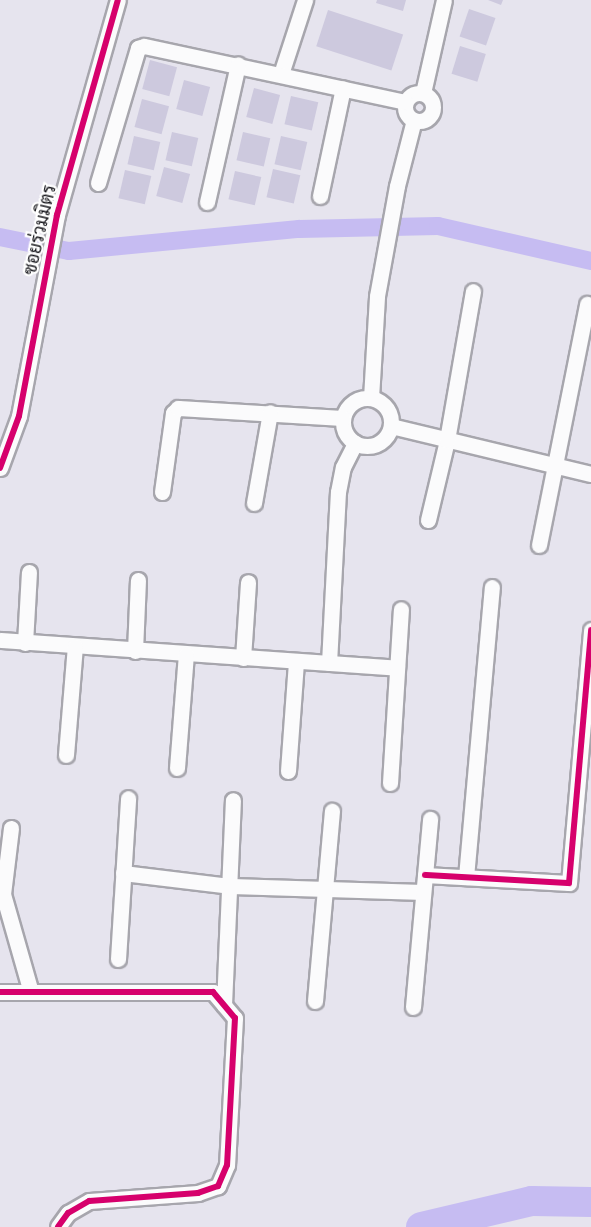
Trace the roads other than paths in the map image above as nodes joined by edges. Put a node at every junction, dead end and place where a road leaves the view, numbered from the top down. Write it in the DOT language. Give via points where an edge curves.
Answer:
graph roads {
  1 [pos="118,0"];
  2 [pos="305,0"];
  3 [pos="444,0"];
  4 [pos="238,64"];
  5 [pos="281,74"];
  6 [pos="343,88"];
  7 [pos="423,93"];
  8 [pos="405,102"];
  9 [pos="414,120"];
  10 [pos="98,183"];
  11 [pos="320,196"];
  12 [pos="207,202"];
  13 [pos="473,291"];
  14 [pos="587,304"];
  15 [pos="371,398"];
  16 [pos="270,412"];
  17 [pos="343,418"];
  18 [pos="391,426"];
  19 [pos="447,440"];
  20 [pos="355,442"];
  21 [pos="557,463"];
  22 [pos="0,468"];
  23 [pos="591,474"];
  24 [pos="162,492"];
  25 [pos="254,502"];
  26 [pos="428,520"];
  27 [pos="539,545"];
  28 [pos="29,572"];
  29 [pos="138,580"];
  30 [pos="248,582"];
  31 [pos="492,587"];
  32 [pos="401,609"];
  33 [pos="591,637"];
  34 [pos="0,640"];
  35 [pos="25,643"];
  36 [pos="75,646"];
  37 [pos="135,651"];
  38 [pos="186,654"];
  39 [pos="243,658"];
  40 [pos="296,661"];
  41 [pos="329,663"];
  42 [pos="397,668"];
  43 [pos="66,756"];
  44 [pos="177,768"];
  45 [pos="288,771"];
  46 [pos="390,783"];
  47 [pos="128,798"];
  48 [pos="233,800"];
  49 [pos="332,811"];
  50 [pos="430,819"];
  51 [pos="11,828"];
  52 [pos="123,873"];
  53 [pos="425,875"];
  54 [pos="466,877"];
  55 [pos="231,886"];
  56 [pos="325,891"];
  57 [pos="423,892"];
  58 [pos="118,959"];
  59 [pos="0,992"];
  60 [pos="31,992"];
  61 [pos="315,1000"];
  62 [pos="224,1005"];
  63 [pos="413,1007"];
  64 [pos="58,1227"];
  1 -- 22 [label="street, ซอยร่วมมิตร" via="57,214 19,416"];
  2 -- 5 [label="street"];
  3 -- 7 [label="street"];
  4 -- 5 [label="street"];
  4 -- 10 [label="street" via="149,46 138,48"];
  4 -- 12 [label="street"];
  5 -- 6 [label="street"];
  6 -- 8 [label="street"];
  6 -- 11 [label="street"];
  7 -- 8 [label="street" via="412,94"];
  7 -- 9 [label="street" via="431,100 432,111 425,119"];
  8 -- 9 [label="street" via="406,113"];
  9 -- 15 [label="street" via="396,190 377,296"];
  13 -- 19 [label="street"];
  14 -- 21 [label="street"];
  15 -- 17 [label="street" via="353,402"];
  15 -- 18 [label="street" via="387,408"];
  16 -- 17 [label="street"];
  16 -- 24 [label="street" via="178,408 173,413"];
  16 -- 25 [label="street"];
  17 -- 20 [label="street" via="348,436"];
  18 -- 19 [label="street"];
  18 -- 20 [label="street" via="382,442 363,446"];
  19 -- 21 [label="street"];
  19 -- 26 [label="street"];
  20 -- 41 [label="street" via="338,492"];
  21 -- 23 [label="street"];
  21 -- 27 [label="street"];
  28 -- 35 [label="street"];
  29 -- 37 [label="street"];
  30 -- 39 [label="street"];
  31 -- 54 [label="street"];
  32 -- 42 [label="street"];
  33 -- 54 [label="street" via="569,883"];
  34 -- 35 [label="street"];
  35 -- 36 [label="street"];
  36 -- 37 [label="street"];
  36 -- 43 [label="street"];
  37 -- 38 [label="street"];
  38 -- 39 [label="street"];
  38 -- 44 [label="street"];
  39 -- 40 [label="street"];
  40 -- 41 [label="street"];
  40 -- 45 [label="street"];
  41 -- 42 [label="street"];
  42 -- 46 [label="street"];
  47 -- 52 [label="street"];
  48 -- 55 [label="street"];
  49 -- 56 [label="street"];
  50 -- 53 [label="street"];
  51 -- 60 [label="street" via="3,894"];
  52 -- 55 [label="street"];
  52 -- 58 [label="street"];
  53 -- 54 [label="street"];
  53 -- 57 [label="street"];
  55 -- 56 [label="street"];
  55 -- 62 [label="street"];
  56 -- 57 [label="street"];
  56 -- 61 [label="street"];
  57 -- 63 [label="street"];
  59 -- 60 [label="street"];
  60 -- 62 [label="street" via="213,992"];
  62 -- 64 [label="street" via="235,1018 226,1165 218,1186 198,1193 89,1201 68,1213"];
}
